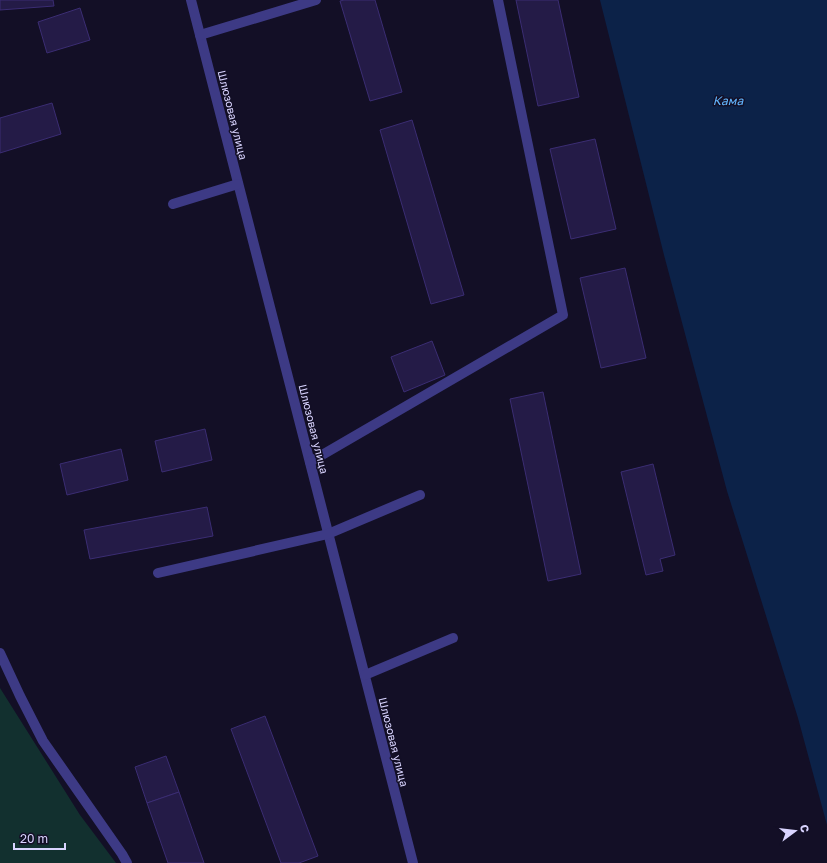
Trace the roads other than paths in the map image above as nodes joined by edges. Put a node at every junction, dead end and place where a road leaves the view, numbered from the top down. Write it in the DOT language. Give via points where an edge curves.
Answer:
graph roads {
  1 [pos="191,0"];
  2 [pos="316,0"];
  3 [pos="498,0"];
  4 [pos="200,36"];
  5 [pos="238,184"];
  6 [pos="173,204"];
  7 [pos="310,462"];
  8 [pos="420,495"];
  9 [pos="328,534"];
  10 [pos="158,573"];
  11 [pos="453,638"];
  12 [pos="0,653"];
  13 [pos="365,675"];
  14 [pos="127,863"];
  15 [pos="413,863"];
  1 -- 4 [label="street, Шлюзовая улица"];
  2 -- 4 [label="street"];
  3 -- 7 [label="street" via="563,315"];
  4 -- 5 [label="street, Шлюзовая улица"];
  5 -- 6 [label="street"];
  5 -- 7 [label="street, Шлюзовая улица"];
  7 -- 9 [label="street, Шлюзовая улица"];
  8 -- 9 [label="street"];
  9 -- 10 [label="street"];
  9 -- 13 [label="street, Шлюзовая улица"];
  11 -- 13 [label="street"];
  12 -- 14 [label="street" via="43,741"];
  13 -- 15 [label="street, Шлюзовая улица"];
}
